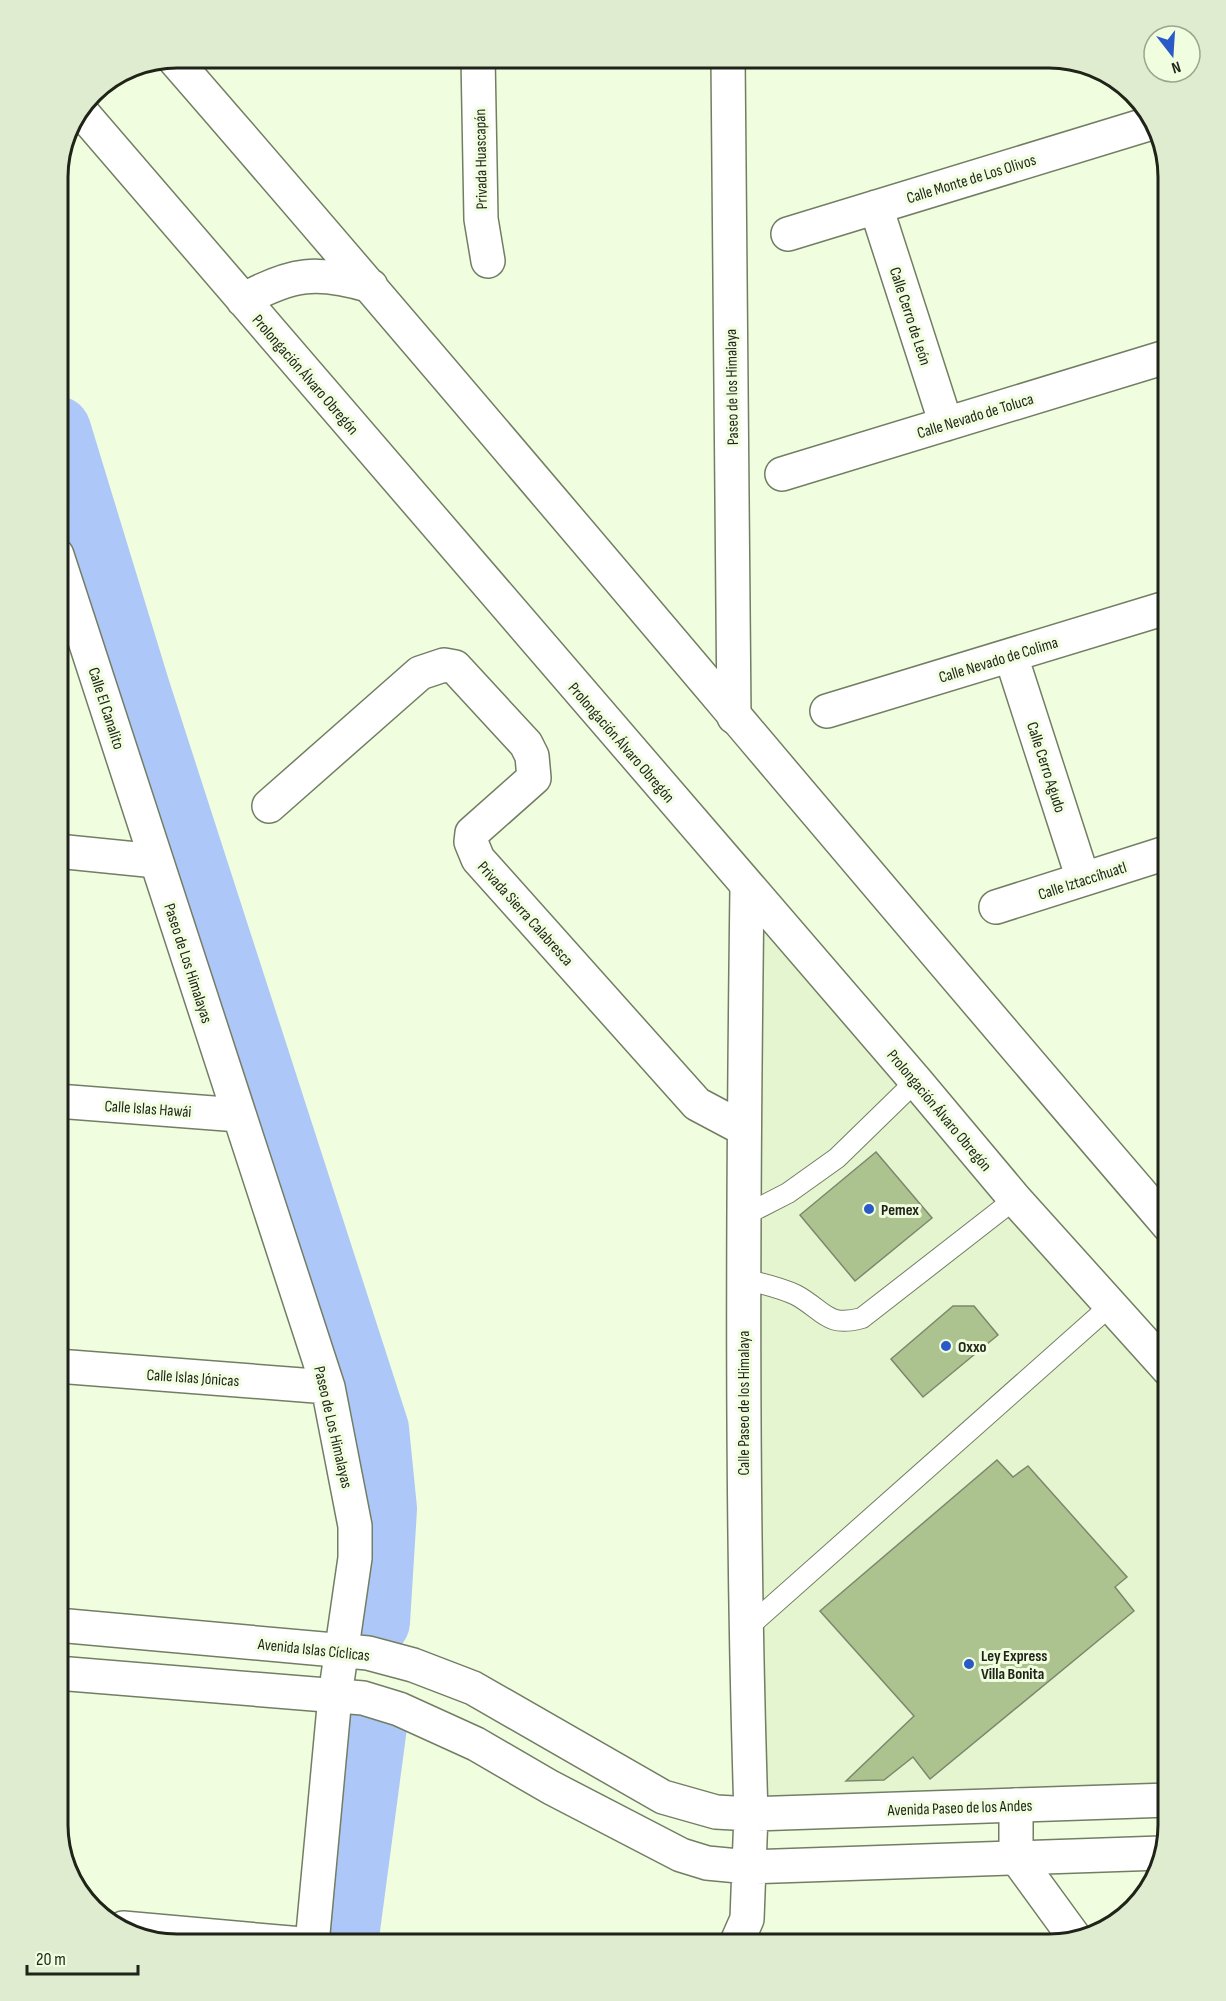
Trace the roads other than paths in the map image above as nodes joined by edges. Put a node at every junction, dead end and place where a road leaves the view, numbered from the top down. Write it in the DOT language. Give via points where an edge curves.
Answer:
graph roads {
  1 [pos="182,68"];
  2 [pos="478,68"];
  3 [pos="728,68"];
  4 [pos="86,117"];
  5 [pos="1145,125"];
  6 [pos="876,207"];
  7 [pos="788,234"];
  8 [pos="488,261"];
  9 [pos="371,286"];
  10 [pos="243,300"];
  11 [pos="1158,359"];
  12 [pos="946,424"];
  13 [pos="782,474"];
  14 [pos="68,589"];
  15 [pos="1158,610"];
  16 [pos="1011,656"];
  17 [pos="827,711"];
  18 [pos="734,717"];
  19 [pos="269,806"];
  20 [pos="68,852"];
  21 [pos="1158,855"];
  22 [pos="156,861"];
  23 [pos="1083,879"];
  24 [pos="747,888"];
  25 [pos="996,907"];
  26 [pos="916,1081"];
  27 [pos="68,1102"];
  28 [pos="239,1115"];
  29 [pos="744,1129"];
  30 [pos="1015,1199"];
  31 [pos="1158,1213"];
  32 [pos="743,1216"];
  33 [pos="742,1280"];
  34 [pos="1111,1305"];
  35 [pos="1158,1358"];
  36 [pos="68,1367"];
  37 [pos="328,1387"];
  38 [pos="68,1626"];
  39 [pos="745,1630"];
  40 [pos="340,1652"];
  41 [pos="68,1673"];
  42 [pos="335,1696"];
  43 [pos="1158,1800"];
  44 [pos="1016,1804"];
  45 [pos="751,1814"];
  46 [pos="1154,1853"];
  47 [pos="1016,1857"];
  48 [pos="749,1867"];
  49 [pos="154,1931"];
  50 [pos="1070,1931"];
  51 [pos="179,1933"];
  52 [pos="313,1933"];
  53 [pos="746,1934"];
  1 -- 9 [label="street"];
  2 -- 8 [label="street, Privada Huascapán" via="481,219"];
  3 -- 18 [label="street, Paseo de los Himalaya"];
  4 -- 10 [label="street, Prolongación Álvaro Obregón"];
  5 -- 6 [label="street, Calle Monte de Los Olivos"];
  6 -- 7 [label="street, Calle Monte de Los Olivos"];
  6 -- 12 [label="street, Calle Cerro de León"];
  9 -- 10 [label="street" via="338,276 305,276 272,284"];
  9 -- 18 [label="street"];
  10 -- 24 [label="street, Prolongación Álvaro Obregón"];
  11 -- 12 [label="street, Calle Nevado de Toluca"];
  12 -- 13 [label="street, Calle Nevado de Toluca"];
  14 -- 22 [label="street, Calle El Canalito"];
  15 -- 16 [label="street, Calle Nevado de Colima"];
  16 -- 17 [label="street, Calle Nevado de Colima"];
  16 -- 23 [label="street, Calle Cerro Agudo"];
  18 -- 31 [label="street"];
  19 -- 29 [label="street, Privada Sierra Calabresca" via="420,673 444,665 455,666 526,744 535,767 534,778 472,834 478,859 697,1104"];
  20 -- 22 [label="street"];
  21 -- 23 [label="street, Calle Iztaccíhuatl"];
  22 -- 28 [label="street, Paseo de Los Himalayas"];
  23 -- 25 [label="street, Calle Iztaccíhuatl"];
  24 -- 26 [label="street, Prolongación Álvaro Obregón"];
  24 -- 29 [label="street, Calle Paseo de los Himalaya"];
  26 -- 30 [label="street, Prolongación Álvaro Obregón"];
  26 -- 32 [label="lane" via="837,1158 788,1193"];
  27 -- 28 [label="street, Calle Islas Hawái"];
  28 -- 37 [label="street, Paseo de Los Himalayas"];
  29 -- 32 [label="street, Calle Paseo de los Himalaya"];
  30 -- 33 [label="lane" via="862,1318 832,1321 775,1286"];
  30 -- 34 [label="street, Prolongación Álvaro Obregón"];
  32 -- 33 [label="street, Calle Paseo de los Himalaya"];
  33 -- 39 [label="street, Calle Paseo de los Himalaya"];
  34 -- 35 [label="street, Prolongación Álvaro Obregón"];
  34 -- 39 [label="lane"];
  36 -- 37 [label="street, Calle Islas Jónicas"];
  37 -- 40 [label="street, Paseo de Los Himalayas" via="355,1526 355,1558"];
  38 -- 40 [label="street, Avenida Islas Cíclicas"];
  39 -- 45 [label="street, Calle Paseo de los Himalaya"];
  40 -- 42 [label="street, Paseo de Los Himalayas"];
  40 -- 45 [label="street, Avenida Islas Cíclicas" via="368,1653 413,1665 473,1689 679,1803 716,1812"];
  41 -- 42 [label="street"];
  42 -- 48 [label="street" via="363,1698 399,1709 457,1735 681,1855 707,1863"];
  42 -- 52 [label="street, Paseo de Los Himalayas"];
  43 -- 44 [label="street, Avenida Paseo de los Andes"];
  44 -- 45 [label="street, Avenida Paseo de los Andes"];
  44 -- 47 [label="street"];
  45 -- 48 [label="street, Calle Paseo de los Himalaya"];
  46 -- 47 [label="street"];
  47 -- 48 [label="street"];
  47 -- 50 [label="street"];
  48 -- 53 [label="street, Calle Paseo de los Himalaya"];
  49 -- 51 [label="street"];
}
